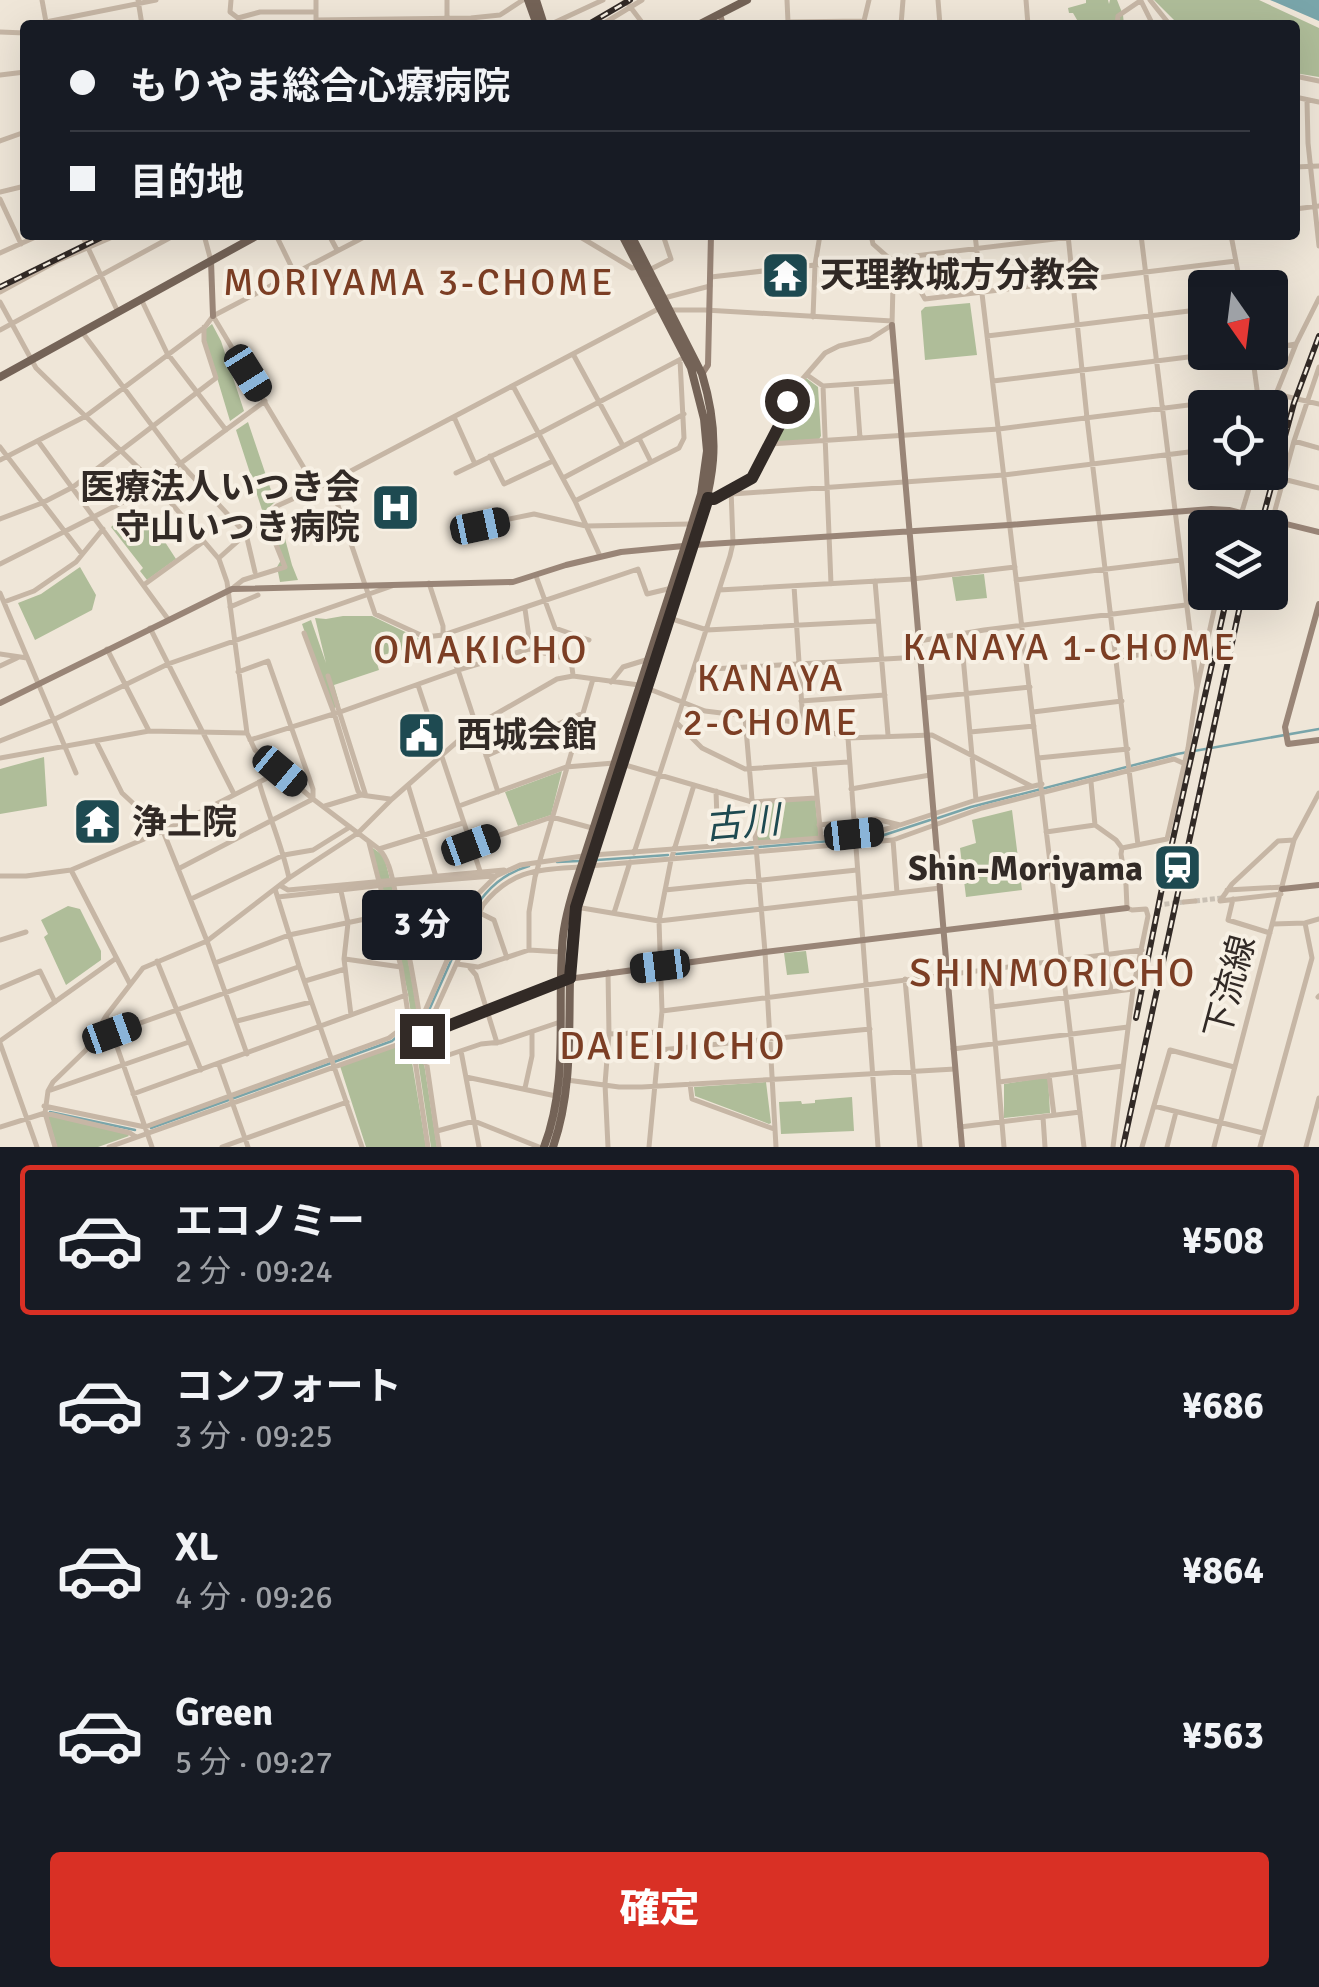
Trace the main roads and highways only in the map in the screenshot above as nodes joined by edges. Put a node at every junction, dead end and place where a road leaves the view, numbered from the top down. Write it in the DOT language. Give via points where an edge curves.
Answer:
graph roads {
  1 [pos="747,0"];
  2 [pos="708,20"];
  3 [pos="249,240"];
  4 [pos="624,240"];
  5 [pos="634,240"];
  6 [pos="0,377"];
  7 [pos="690,545"];
  8 [pos="643,686"];
  9 [pos="618,764"];
  10 [pos="588,856"];
  11 [pos="584,866"];
  12 [pos="566,980"];
  13 [pos="541,1147"];
  14 [pos="552,1147"];
  1 -- 2 [label="main road"];
  3 -- 6 [label="main road"];
  4 -- 7 [label="main road" via="694,377 706,435"];
  5 -- 7 [label="main road" via="708,393 714,470"];
  7 -- 8 [label="main road"];
  7 -- 8 [label="main road"];
  8 -- 9 [label="main road"];
  9 -- 10 [label="main road"];
  9 -- 10 [label="main road"];
  10 -- 11 [label="main road"];
  11 -- 12 [label="main road"];
  11 -- 12 [label="main road" via="566,920"];
  12 -- 13 [label="main road" via="558,1096"];
  12 -- 14 [label="main road" via="567,1080"];
}
